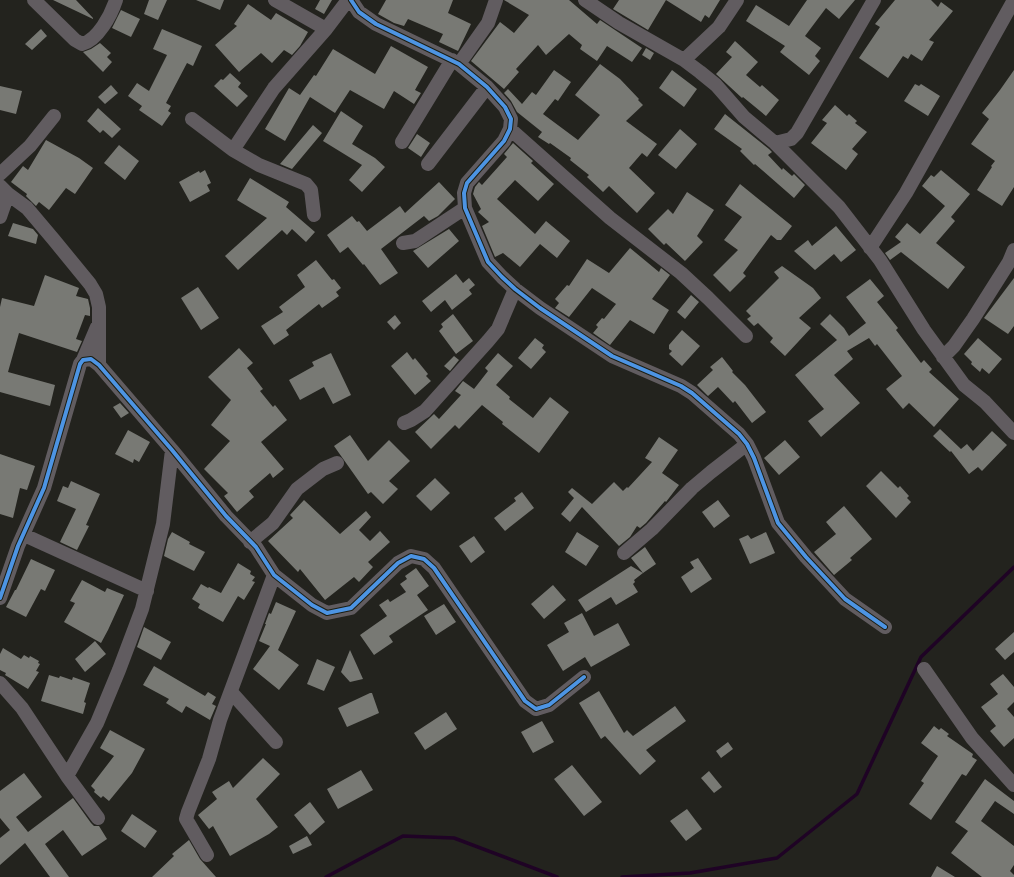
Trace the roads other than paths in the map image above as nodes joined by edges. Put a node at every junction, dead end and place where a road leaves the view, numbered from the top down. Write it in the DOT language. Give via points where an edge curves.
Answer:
graph roads {
  1 [pos="34,0"];
  2 [pos="116,0"];
  3 [pos="275,0"];
  4 [pos="349,0"];
  5 [pos="496,0"];
  6 [pos="585,0"];
  7 [pos="737,0"];
  8 [pos="874,0"];
  9 [pos="1014,0"];
  10 [pos="326,29"];
  11 [pos="684,60"];
  12 [pos="456,62"];
  13 [pos="487,87"];
  14 [pos="54,116"];
  15 [pos="192,119"];
  16 [pos="510,129"];
  17 [pos="402,142"];
  18 [pos="774,143"];
  19 [pos="233,150"];
  20 [pos="428,164"];
  21 [pos="0,174"];
  22 [pos="4,190"];
  23 [pos="465,208"];
  24 [pos="314,215"];
  25 [pos="0,217"];
  26 [pos="403,242"];
  27 [pos="870,248"];
  28 [pos="1014,250"];
  29 [pos="515,289"];
  30 [pos="99,321"];
  31 [pos="746,336"];
  32 [pos="943,357"];
  33 [pos="83,360"];
  34 [pos="99,365"];
  35 [pos="404,423"];
  36 [pos="1014,433"];
  37 [pos="747,444"];
  38 [pos="172,450"];
  39 [pos="337,463"];
  40 [pos="24,535"];
  41 [pos="250,542"];
  42 [pos="624,553"];
  43 [pos="274,575"];
  44 [pos="147,591"];
  45 [pos="0,598"];
  46 [pos="885,627"];
  47 [pos="924,669"];
  48 [pos="584,678"];
  49 [pos="0,683"];
  50 [pos="231,692"];
  51 [pos="276,742"];
  52 [pos="67,776"];
  53 [pos="1014,786"];
  54 [pos="98,818"];
  55 [pos="207,855"];
  1 -- 2 [label="street" via="82,44 88,43 107,23"];
  3 -- 10 [label="street"];
  4 -- 10 [label="street"];
  4 -- 12 [label="street" via="376,24"];
  5 -- 12 [label="street" via="488,23"];
  6 -- 11 [label="street" via="619,23"];
  7 -- 11 [label="street" via="719,27"];
  8 -- 18 [label="street" via="797,133 791,138"];
  9 -- 27 [label="street" via="906,192"];
  10 -- 19 [label="street" via="274,88"];
  11 -- 18 [label="street" via="716,85 744,117"];
  12 -- 13 [label="street"];
  12 -- 17 [label="street"];
  13 -- 16 [label="street" via="505,107 511,118"];
  13 -- 20 [label="street"];
  14 -- 21 [label="street" via="30,146"];
  15 -- 19 [label="street"];
  16 -- 23 [label="street" via="504,141 467,183 464,193"];
  16 -- 31 [label="street" via="610,218 681,273"];
  18 -- 27 [label="street" via="839,207"];
  19 -- 24 [label="street" via="259,165 306,184 311,190"];
  22 -- 25 [label="street"];
  22 -- 30 [label="street" via="27,208 90,284 96,294"];
  23 -- 26 [label="street" via="415,242"];
  23 -- 29 [label="street" via="488,262"];
  27 -- 32 [label="street"];
  28 -- 32 [label="street" via="973,319"];
  29 -- 35 [label="street" via="498,329 425,410"];
  29 -- 37 [label="street" via="612,356 692,393"];
  30 -- 33 [label="street"];
  30 -- 34 [label="street"];
  32 -- 36 [label="street" via="964,385 985,402"];
  33 -- 34 [label="street" via="91,359"];
  33 -- 40 [label="street" via="44,488"];
  34 -- 38 [label="street"];
  37 -- 42 [label="street" via="701,480"];
  37 -- 46 [label="street" via="778,523 806,558 845,599"];
  38 -- 41 [label="street"];
  38 -- 44 [label="street" via="163,524"];
  39 -- 41 [label="street" via="323,469 297,489 273,523"];
  40 -- 44 [label="street"];
  40 -- 45 [label="street"];
  41 -- 43 [label="street"];
  43 -- 48 [label="street" via="312,605 327,613 351,608 398,563 412,556 424,559 434,568 525,701 536,709 550,705"];
  43 -- 50 [label="street"];
  44 -- 52 [label="street" via="127,650 97,723"];
  47 -- 53 [label="street" via="972,738"];
  49 -- 52 [label="street" via="22,708"];
  50 -- 51 [label="street"];
  50 -- 55 [label="street" via="186,819"];
  52 -- 54 [label="street"];
}
